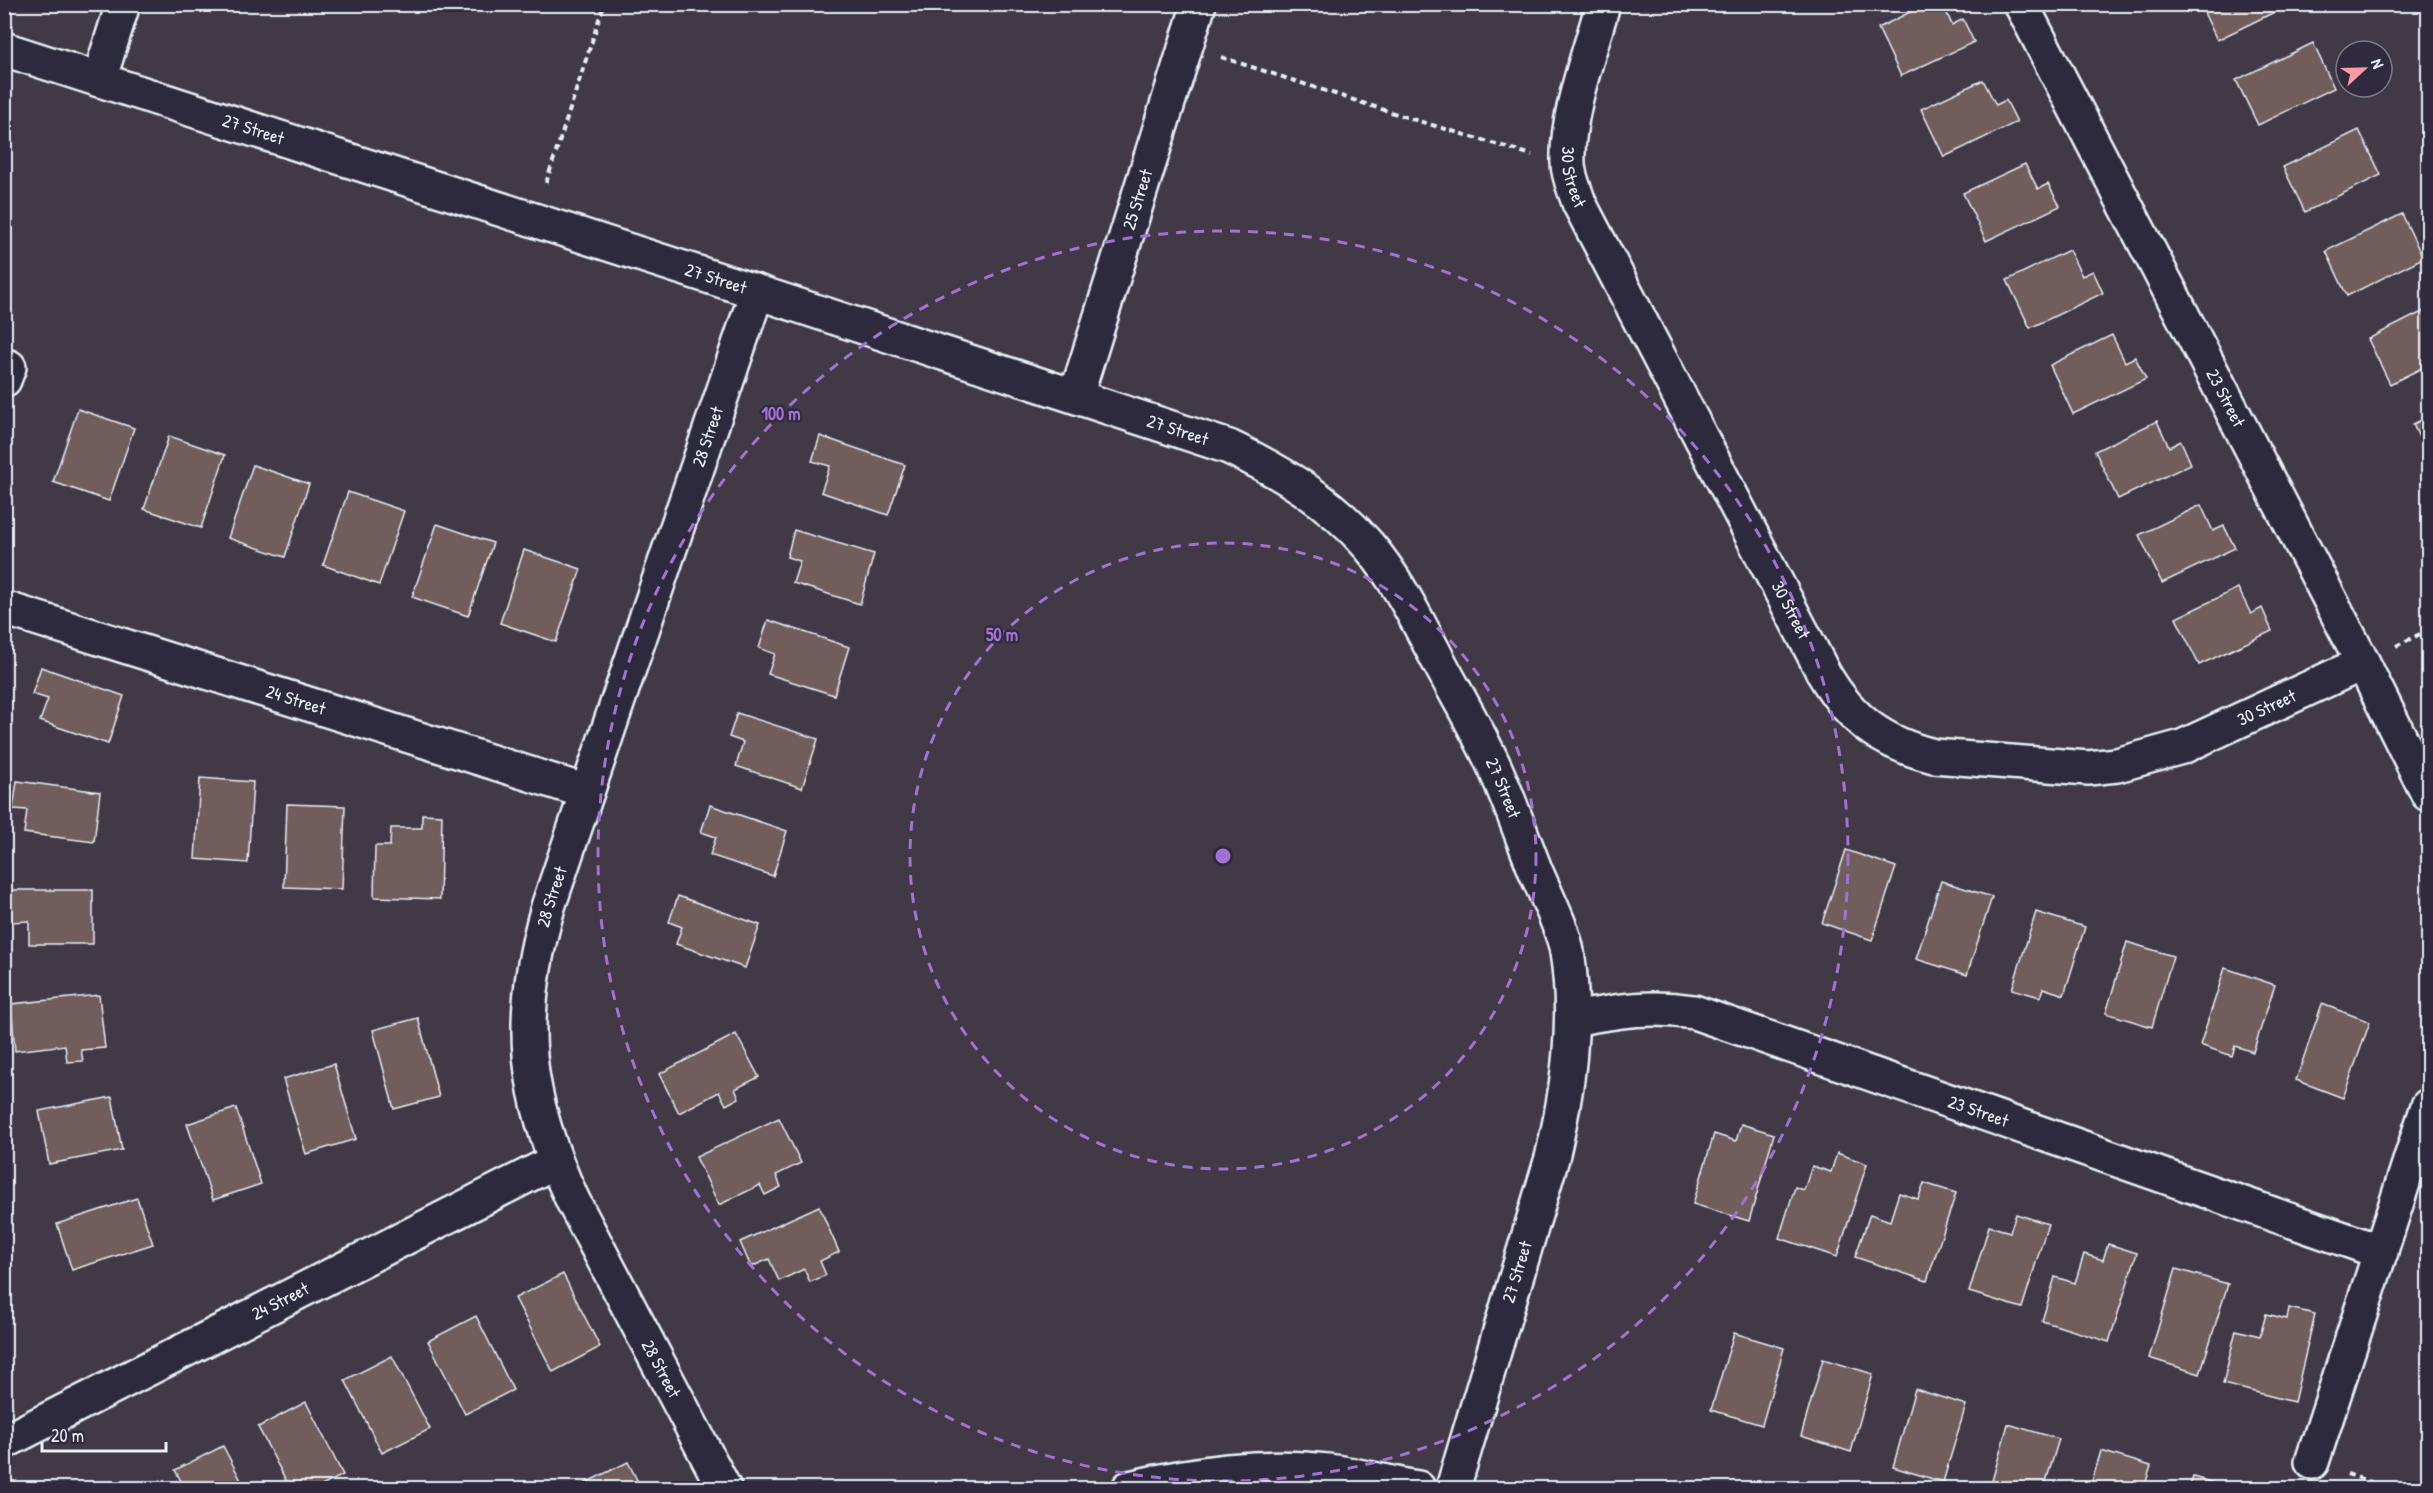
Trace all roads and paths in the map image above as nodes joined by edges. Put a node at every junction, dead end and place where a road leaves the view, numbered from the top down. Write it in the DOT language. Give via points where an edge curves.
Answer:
graph roads {
  1 [pos="123,4"];
  2 [pos="604,4"];
  3 [pos="1199,4"];
  4 [pos="1603,4"];
  5 [pos="2021,4"];
  6 [pos="1186,45"];
  7 [pos="4,49"];
  8 [pos="99,80"];
  9 [pos="1568,165"];
  10 [pos="534,220"];
  11 [pos="757,292"];
  12 [pos="1076,396"];
  13 [pos="4,608"];
  14 [pos="2363,663"];
  15 [pos="587,792"];
  16 [pos="2428,794"];
  17 [pos="1572,1019"];
  18 [pos="2428,1106"];
  19 [pos="554,1162"];
  20 [pos="2381,1252"];
  21 [pos="5,1439"];
  22 [pos="2312,1462"];
  23 [pos="724,1488"];
  24 [pos="1129,1488"];
  25 [pos="1418,1488"];
  26 [pos="1453,1488"];
  1 -- 8 [label="street"];
  2 -- 10 [label="path"];
  3 -- 6 [label="street, 25 Street"];
  4 -- 9 [label="street, 30 Street" via="1574,111"];
  5 -- 14 [label="street, 23 Street"];
  6 -- 9 [label="path"];
  6 -- 12 [label="street, 25 Street"];
  7 -- 8 [label="street, 27 Street"];
  8 -- 10 [label="street, 27 Street"];
  9 -- 14 [label="street, 30 Street" via="1587,223 1824,674 1851,712 1875,732 1911,750 1934,756 2088,768 2117,765 2182,747"];
  10 -- 11 [label="street, 27 Street"];
  11 -- 12 [label="street, 27 Street"];
  11 -- 15 [label="street, 28 Street"];
  12 -- 17 [label="street, 27 Street" via="1229,447 1270,466 1308,490 1370,547 1413,613 1494,766 1567,949"];
  13 -- 15 [label="street, 24 Street"];
  14 -- 16 [label="street, 23 Street"];
  15 -- 19 [label="street, 28 Street" via="548,907 530,986 532,1078"];
  17 -- 20 [label="street, 23 Street" via="1663,1007 1694,1012"];
  17 -- 26 [label="street, 27 Street" via="1569,1069 1552,1158"];
  18 -- 20 [label="street"];
  19 -- 21 [label="street, 24 Street"];
  19 -- 23 [label="street, 28 Street"];
  20 -- 22 [label="street"];
  24 -- 25 [label="street" via="1219,1471 1273,1468 1328,1471"];
}
